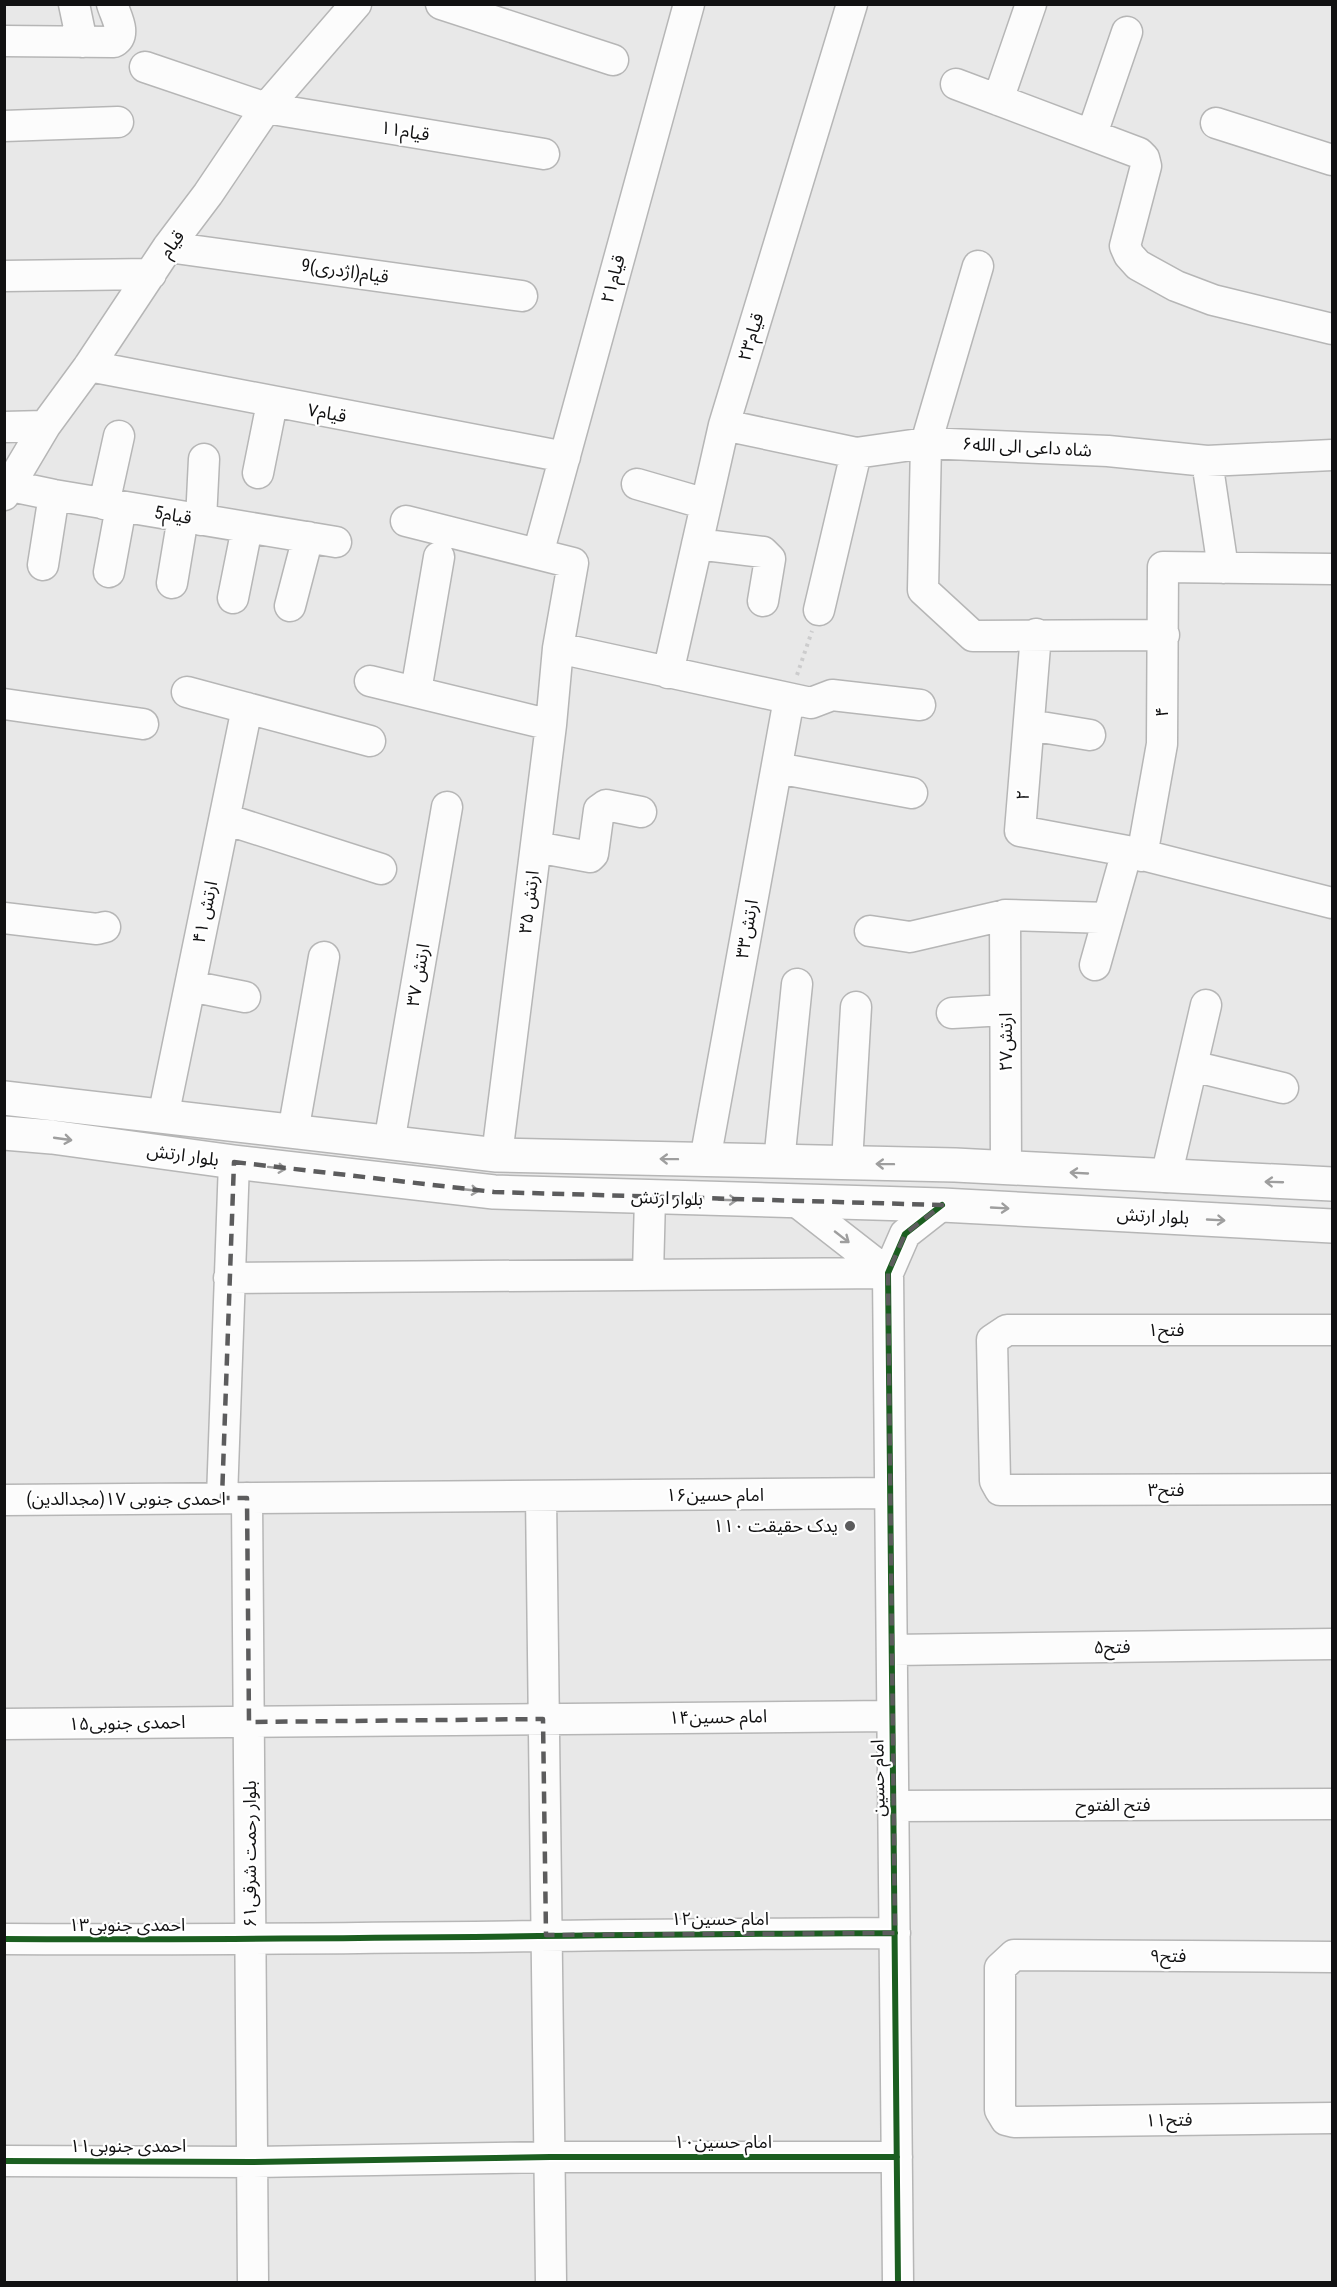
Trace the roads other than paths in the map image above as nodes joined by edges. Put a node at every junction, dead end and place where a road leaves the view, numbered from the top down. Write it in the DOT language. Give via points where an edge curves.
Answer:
graph roads {
  1 [pos="74,4"];
  2 [pos="112,4"];
  3 [pos="356,4"];
  4 [pos="441,4"];
  5 [pos="689,4"];
  6 [pos="852,4"];
  7 [pos="1031,4"];
  8 [pos="1127,32"];
  9 [pos="4,41"];
  10 [pos="82,42"];
  11 [pos="613,60"];
  12 [pos="145,67"];
  13 [pos="956,84"];
  14 [pos="998,100"];
  15 [pos="266,108"];
  16 [pos="118,122"];
  17 [pos="1216,123"];
  18 [pos="4,126"];
  19 [pos="1092,134"];
  20 [pos="544,154"];
  21 [pos="1332,160"];
  22 [pos="168,247"];
  23 [pos="978,266"];
  24 [pos="150,274"];
  25 [pos="4,276"];
  26 [pos="522,296"];
  27 [pos="1332,329"];
  28 [pos="89,366"];
  29 [pos="272,402"];
  30 [pos="724,425"];
  31 [pos="45,426"];
  32 [pos="4,427"];
  33 [pos="118,436"];
  34 [pos="926,443"];
  35 [pos="856,453"];
  36 [pos="1332,455"];
  37 [pos="565,457"];
  38 [pos="204,459"];
  39 [pos="1207,461"];
  40 [pos="258,473"];
  41 [pos="637,484"];
  42 [pos="8,491"];
  43 [pos="54,495"];
  44 [pos="706,504"];
  45 [pos="113,505"];
  46 [pos="192,518"];
  47 [pos="406,521"];
  48 [pos="247,528"];
  49 [pos="698,544"];
  50 [pos="538,554"];
  51 [pos="439,557"];
  52 [pos="43,565"];
  53 [pos="1223,568"];
  54 [pos="1332,569"];
  55 [pos="109,572"];
  56 [pos="172,583"];
  57 [pos="233,598"];
  58 [pos="763,601"];
  59 [pos="290,606"];
  60 [pos="819,610"];
  61 [pos="1036,634"];
  62 [pos="1164,635"];
  63 [pos="558,648"];
  64 [pos="668,673"];
  65 [pos="370,681"];
  66 [pos="416,691"];
  67 [pos="187,692"];
  68 [pos="789,699"];
  69 [pos="4,704"];
  70 [pos="920,705"];
  71 [pos="247,708"];
  72 [pos="143,724"];
  73 [pos="551,725"];
  74 [pos="1029,725"];
  75 [pos="1090,735"];
  76 [pos="370,741"];
  77 [pos="777,768"];
  78 [pos="912,793"];
  79 [pos="447,807"];
  80 [pos="641,812"];
  81 [pos="225,819"];
  82 [pos="536,847"];
  83 [pos="1135,853"];
  84 [pos="381,869"];
  85 [pos="1332,903"];
  86 [pos="1005,915"];
  87 [pos="4,918"];
  88 [pos="1108,918"];
  89 [pos="105,927"];
  90 [pos="870,931"];
  91 [pos="324,957"];
  92 [pos="1095,965"];
  93 [pos="797,984"];
  94 [pos="190,986"];
  95 [pos="245,997"];
  96 [pos="1206,1005"];
  97 [pos="856,1007"];
  98 [pos="1005,1010"];
  99 [pos="952,1013"];
  100 [pos="1192,1066"];
  101 [pos="1283,1088"];
  102 [pos="4,1098"];
  103 [pos="164,1117"];
  104 [pos="293,1132"];
  105 [pos="4,1133"];
  106 [pos="389,1143"];
  107 [pos="496,1155"];
  108 [pos="705,1160"];
  109 [pos="234,1162"];
  110 [pos="779,1162"];
  111 [pos="847,1163"];
  112 [pos="1006,1168"];
  113 [pos="1166,1177"];
  114 [pos="1332,1184"];
  115 [pos="650,1197"];
  116 [pos="797,1202"];
  117 [pos="942,1205"];
  118 [pos="1332,1226"];
  119 [pos="888,1273"];
  120 [pos="648,1274"];
  121 [pos="229,1278"];
  122 [pos="1332,1330"];
  123 [pos="1332,1489"];
  124 [pos="1000,1490"];
  125 [pos="890,1493"];
  126 [pos="541,1496"];
  127 [pos="234,1498"];
  128 [pos="4,1500"];
  129 [pos="1332,1644"];
  130 [pos="892,1650"];
  131 [pos="892,1716"];
  132 [pos="543,1719"];
  133 [pos="249,1722"];
  134 [pos="4,1724"];
  135 [pos="1332,1804"];
  136 [pos="893,1806"];
  137 [pos="895,1933"];
  138 [pos="546,1935"];
  139 [pos="4,1939"];
  140 [pos="250,1940"];
  141 [pos="1332,1957"];
  142 [pos="1332,2118"];
  143 [pos="1006,2120"];
  144 [pos="550,2157"];
  145 [pos="897,2157"];
  146 [pos="4,2161"];
  147 [pos="252,2162"];
  148 [pos="253,2283"];
  149 [pos="551,2283"];
  150 [pos="898,2283"];
  1 -- 10 [label="street"];
  2 -- 10 [label="street" via="122,34 120,39"];
  3 -- 15 [label="street, قیام"];
  4 -- 11 [label="street"];
  5 -- 37 [label="street, قیام۲۱"];
  6 -- 30 [label="street, قیام۲۳"];
  7 -- 14 [label="street"];
  8 -- 19 [label="street"];
  9 -- 10 [label="street"];
  12 -- 15 [label="street, قیام۱۱"];
  13 -- 14 [label="street"];
  14 -- 19 [label="street"];
  15 -- 20 [label="street, قیام۱۱"];
  15 -- 22 [label="street, قیام"];
  16 -- 18 [label="street"];
  17 -- 21 [label="street"];
  19 -- 27 [label="street" via="1144,158 1146,166 1125,246 1138,265 1213,300"];
  22 -- 24 [label="street, قیام"];
  22 -- 26 [label="street, قیام(اژدری)9"];
  23 -- 34 [label="street"];
  24 -- 25 [label="street"];
  24 -- 28 [label="street, قیام"];
  28 -- 29 [label="street, قیام۷"];
  28 -- 31 [label="street, قیام"];
  29 -- 37 [label="street, قیام۷"];
  29 -- 40 [label="street"];
  30 -- 35 [label="street, شاه داعی الی الله۶"];
  30 -- 44 [label="street, قیام۲۳"];
  31 -- 32 [label="street"];
  31 -- 42 [label="street, قیام"];
  33 -- 45 [label="street"];
  34 -- 35 [label="street, شاه داعی الی الله۶"];
  34 -- 39 [label="street, شاه داعی الی الله۶" via="1108,451"];
  34 -- 61 [label="street" via="923,590 973,636"];
  35 -- 60 [label="street"];
  36 -- 39 [label="street, شاه داعی الی الله۶"];
  37 -- 50 [label="street, قیام۲۱"];
  38 -- 46 [label="street"];
  39 -- 53 [label="street"];
  41 -- 44 [label="street"];
  42 -- 43 [label="street, قیام5"];
  43 -- 45 [label="street, قیام5"];
  43 -- 52 [label="street"];
  44 -- 49 [label="street, قیام۲۳"];
  45 -- 46 [label="street, قیام5"];
  45 -- 55 [label="street"];
  46 -- 48 [label="street, قیام5"];
  46 -- 56 [label="street"];
  47 -- 50 [label="street"];
  48 -- 57 [label="street"];
  48 -- 59 [label="street, قیام5" via="322,540"];
  49 -- 58 [label="street" via="763,552 770,559 770,566"];
  49 -- 64 [label="street, قیام۲۳"];
  50 -- 63 [label="street, ارتش ۳۵" via="573,564"];
  51 -- 66 [label="street"];
  53 -- 54 [label="street"];
  53 -- 62 [label="street, ۴" via="1163,567"];
  61 -- 62 [label="street"];
  61 -- 74 [label="street, ۲"];
  62 -- 83 [label="street, ۴" via="1162,744"];
  63 -- 64 [label="street"];
  63 -- 73 [label="street, ارتش ۳۵"];
  64 -- 68 [label="street"];
  65 -- 66 [label="street"];
  66 -- 73 [label="street"];
  67 -- 71 [label="street"];
  68 -- 70 [label="street" via="811,703 832,695"];
  68 -- 77 [label="street, ارتش۳۳"];
  69 -- 72 [label="street"];
  71 -- 76 [label="street"];
  71 -- 81 [label="street, ارتش ۴۱"];
  73 -- 82 [label="street, ارتش ۳۵"];
  74 -- 75 [label="street"];
  74 -- 83 [label="street, ۲" via="1020,831"];
  77 -- 78 [label="street"];
  77 -- 108 [label="street, ارتش۳۳"];
  79 -- 106 [label="street, ارتش ۳۷"];
  80 -- 82 [label="street" via="601,807 590,857"];
  81 -- 84 [label="street"];
  81 -- 94 [label="street, ارتش ۴۱"];
  82 -- 107 [label="street, ارتش ۳۵"];
  83 -- 85 [label="street"];
  83 -- 88 [label="street, ۴"];
  86 -- 88 [label="street"];
  86 -- 90 [label="street" via="910,938"];
  86 -- 98 [label="street, ارتش۲۷"];
  87 -- 89 [label="street"];
  88 -- 92 [label="street, ۴"];
  91 -- 104 [label="street"];
  93 -- 110 [label="street"];
  94 -- 95 [label="street"];
  94 -- 103 [label="street, ارتش ۴۱"];
  96 -- 100 [label="street"];
  97 -- 111 [label="street"];
  98 -- 99 [label="street"];
  98 -- 112 [label="street, ارتش۲۷"];
  100 -- 101 [label="street"];
  100 -- 113 [label="street"];
  102 -- 103 [label="main road, بلوار ارتش"];
  103 -- 104 [label="main road, بلوار ارتش"];
  104 -- 106 [label="main road, بلوار ارتش"];
  105 -- 109 [label="main road, بلوار ارتش, one-way"];
  106 -- 107 [label="main road, بلوار ارتش"];
  108 -- 107 [label="main road, بلوار ارتش, one-way"];
  108 -- 110 [label="main road, بلوار ارتش"];
  109 -- 115 [label="main road, بلوار ارتش, one-way" via="494,1192"];
  109 -- 121 [label="street, بلوار رحمت شرقی۶۱"];
  110 -- 111 [label="main road, بلوار ارتش"];
  112 -- 111 [label="main road, بلوار ارتش, one-way"];
  113 -- 112 [label="main road, بلوار ارتش, one-way"];
  114 -- 113 [label="main road, بلوار ارتش, one-way"];
  115 -- 116 [label="main road, بلوار ارتش, one-way"];
  115 -- 120 [label="street"];
  116 -- 117 [label="main road, بلوار ارتش"];
  116 -- 119 [label="street, one-way"];
  117 -- 118 [label="main road, بلوار ارتش, one-way"];
  117 -- 119 [label="street" via="905,1234"];
  119 -- 120 [label="street"];
  119 -- 125 [label="street, امام حسین"];
  120 -- 121 [label="street"];
  121 -- 127 [label="street, بلوار رحمت شرقی۶۱"];
  122 -- 124 [label="street, ۱فتح" via="1007,1330 992,1340 994,1481"];
  123 -- 124 [label="street, ۳فتح"];
  125 -- 126 [label="street, امام حسین۱۶"];
  125 -- 130 [label="street, امام حسین"];
  126 -- 127 [label="street, امام حسین۱۶"];
  126 -- 132 [label="street"];
  127 -- 128 [label="street, احمدی جنوبی ۱۷(مجدالدین)"];
  127 -- 133 [label="street, بلوار رحمت شرقی۶۱"];
  129 -- 130 [label="street, ۵فتح"];
  130 -- 131 [label="street, امام حسین"];
  131 -- 132 [label="street, امام حسین۱۴"];
  131 -- 136 [label="street, امام حسین"];
  132 -- 133 [label="street, امام حسین۱۴"];
  132 -- 138 [label="street"];
  133 -- 134 [label="street, احمدی جنوبی۱۵"];
  133 -- 140 [label="street, بلوار رحمت شرقی۶۱"];
  135 -- 136 [label="street, فتح الفتوح"];
  136 -- 137 [label="street, امام حسین"];
  137 -- 138 [label="street, امام حسین۱۲"];
  137 -- 145 [label="street, امام حسین"];
  138 -- 140 [label="street, امام حسین۱۲"];
  138 -- 144 [label="street"];
  139 -- 140 [label="street, احمدی جنوبی۱۳"];
  140 -- 147 [label="street, بلوار رحمت شرقی۶۱"];
  141 -- 143 [label="street, ۹فتح" via="1014,1955 1000,1968 1000,2110"];
  142 -- 143 [label="street, ۱۱فتح"];
  144 -- 145 [label="street, امام حسین۱۰"];
  144 -- 147 [label="street, امام حسین۱۰"];
  144 -- 149 [label="street"];
  145 -- 150 [label="street, امام حسین"];
  146 -- 147 [label="street, احمدی جنوبی۱۱"];
  147 -- 148 [label="street, بلوار رحمت شرقی۶۱"];
}
